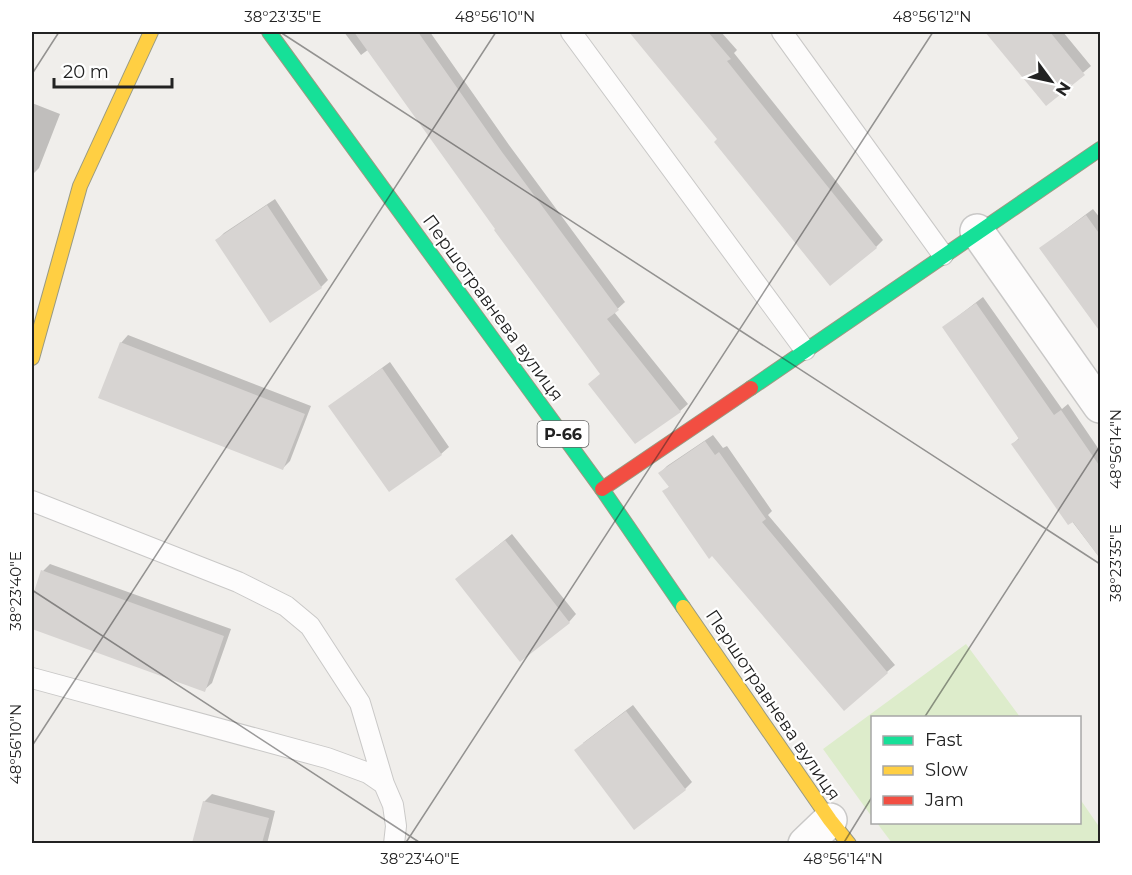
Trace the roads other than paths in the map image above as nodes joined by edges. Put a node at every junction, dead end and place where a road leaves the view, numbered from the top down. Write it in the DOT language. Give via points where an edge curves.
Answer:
graph roads {
  1 [pos="151,32"];
  2 [pos="268,32"];
  3 [pos="571,32"];
  4 [pos="782,32"];
  5 [pos="1101,148"];
  6 [pos="977,231"];
  7 [pos="943,255"];
  8 [pos="805,350"];
  9 [pos="32,358"];
  10 [pos="1101,406"];
  11 [pos="602,489"];
  12 [pos="32,501"];
  13 [pos="32,678"];
  14 [pos="384,784"];
  15 [pos="839,831"];
  16 [pos="394,843"];
  17 [pos="805,843"];
  1 -- 9 [label="street" via="81,186"];
  2 -- 11 [label="street, Першотравнева вулиця / Р-66"];
  3 -- 8 [label="lane"];
  4 -- 7 [label="lane"];
  5 -- 6 [label="street"];
  6 -- 7 [label="street"];
  6 -- 10 [label="street"];
  7 -- 8 [label="street"];
  8 -- 11 [label="street"];
  11 -- 15 [label="street, Першотравнева вулиця / Р-66"];
  12 -- 14 [label="lane" via="238,582 286,606 310,626 360,703"];
  13 -- 14 [label="lane" via="327,758 368,773"];
  14 -- 16 [label="lane" via="393,805"];
  15 -- 17 [label="street"];
}
